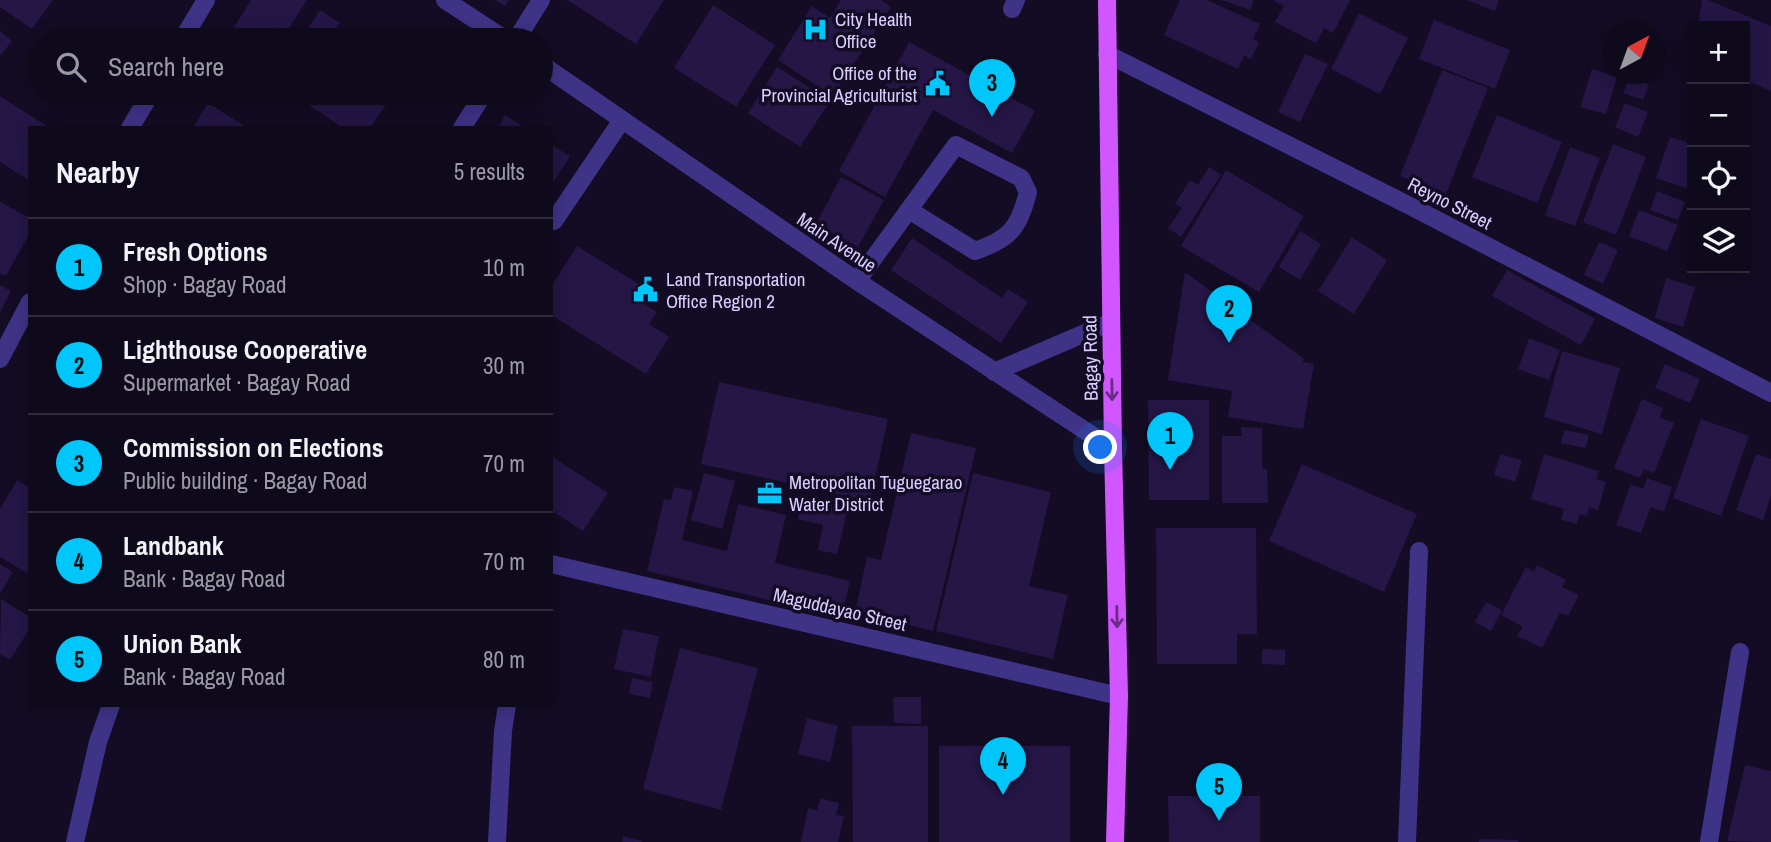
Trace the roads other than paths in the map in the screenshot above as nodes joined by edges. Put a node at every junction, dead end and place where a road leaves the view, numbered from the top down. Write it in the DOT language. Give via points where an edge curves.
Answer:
graph roads {
  1 [pos="206,0"];
  2 [pos="445,0"];
  3 [pos="541,0"];
  4 [pos="1107,0"];
  5 [pos="189,28"];
  6 [pos="488,28"];
  7 [pos="524,28"];
  8 [pos="1107,54"];
  9 [pos="553,72"];
  10 [pos="144,105"];
  11 [pos="477,105"];
  12 [pos="622,120"];
  13 [pos="131,126"];
  14 [pos="464,126"];
  15 [pos="909,210"];
  16 [pos="554,221"];
  17 [pos="857,281"];
  18 [pos="28,306"];
  19 [pos="1111,321"];
  20 [pos="0,359"];
  21 [pos="994,372"];
  22 [pos="1771,393"];
  23 [pos="1113,449"];
  24 [pos="1419,551"];
  25 [pos="553,564"];
  26 [pos="1740,652"];
  27 [pos="1119,696"];
  28 [pos="110,707"];
  29 [pos="507,707"];
  30 [pos="75,842"];
  31 [pos="496,842"];
  32 [pos="1115,842"];
  33 [pos="1407,842"];
  34 [pos="1709,842"];
  1 -- 5 [label="street"];
  2 -- 6 [label="street"];
  3 -- 7 [label="street"];
  4 -- 8 [label="main road, Bagay Road"];
  8 -- 19 [label="main road, Bagay Road"];
  8 -- 22 [label="street, Reyno Street"];
  9 -- 12 [label="street, Main Avenue"];
  10 -- 13 [label="street"];
  11 -- 14 [label="street"];
  12 -- 16 [label="street"];
  12 -- 17 [label="street, Main Avenue"];
  15 -- 15 [label="street" via="975,251 1000,243 1021,217 1028,192 1021,178 956,145"];
  15 -- 17 [label="street"];
  17 -- 21 [label="street, Main Avenue"];
  18 -- 20 [label="street"];
  19 -- 21 [label="street"];
  19 -- 23 [label="main road, Bagay Road, one-way"];
  21 -- 23 [label="street, Main Avenue"];
  23 -- 27 [label="main road, Bagay Road, one-way"];
  24 -- 33 [label="street"];
  25 -- 27 [label="street, Maguddayao Street"];
  26 -- 34 [label="street"];
  27 -- 32 [label="main road, Bagay Road"];
  28 -- 30 [label="street"];
  29 -- 31 [label="street"];
}
